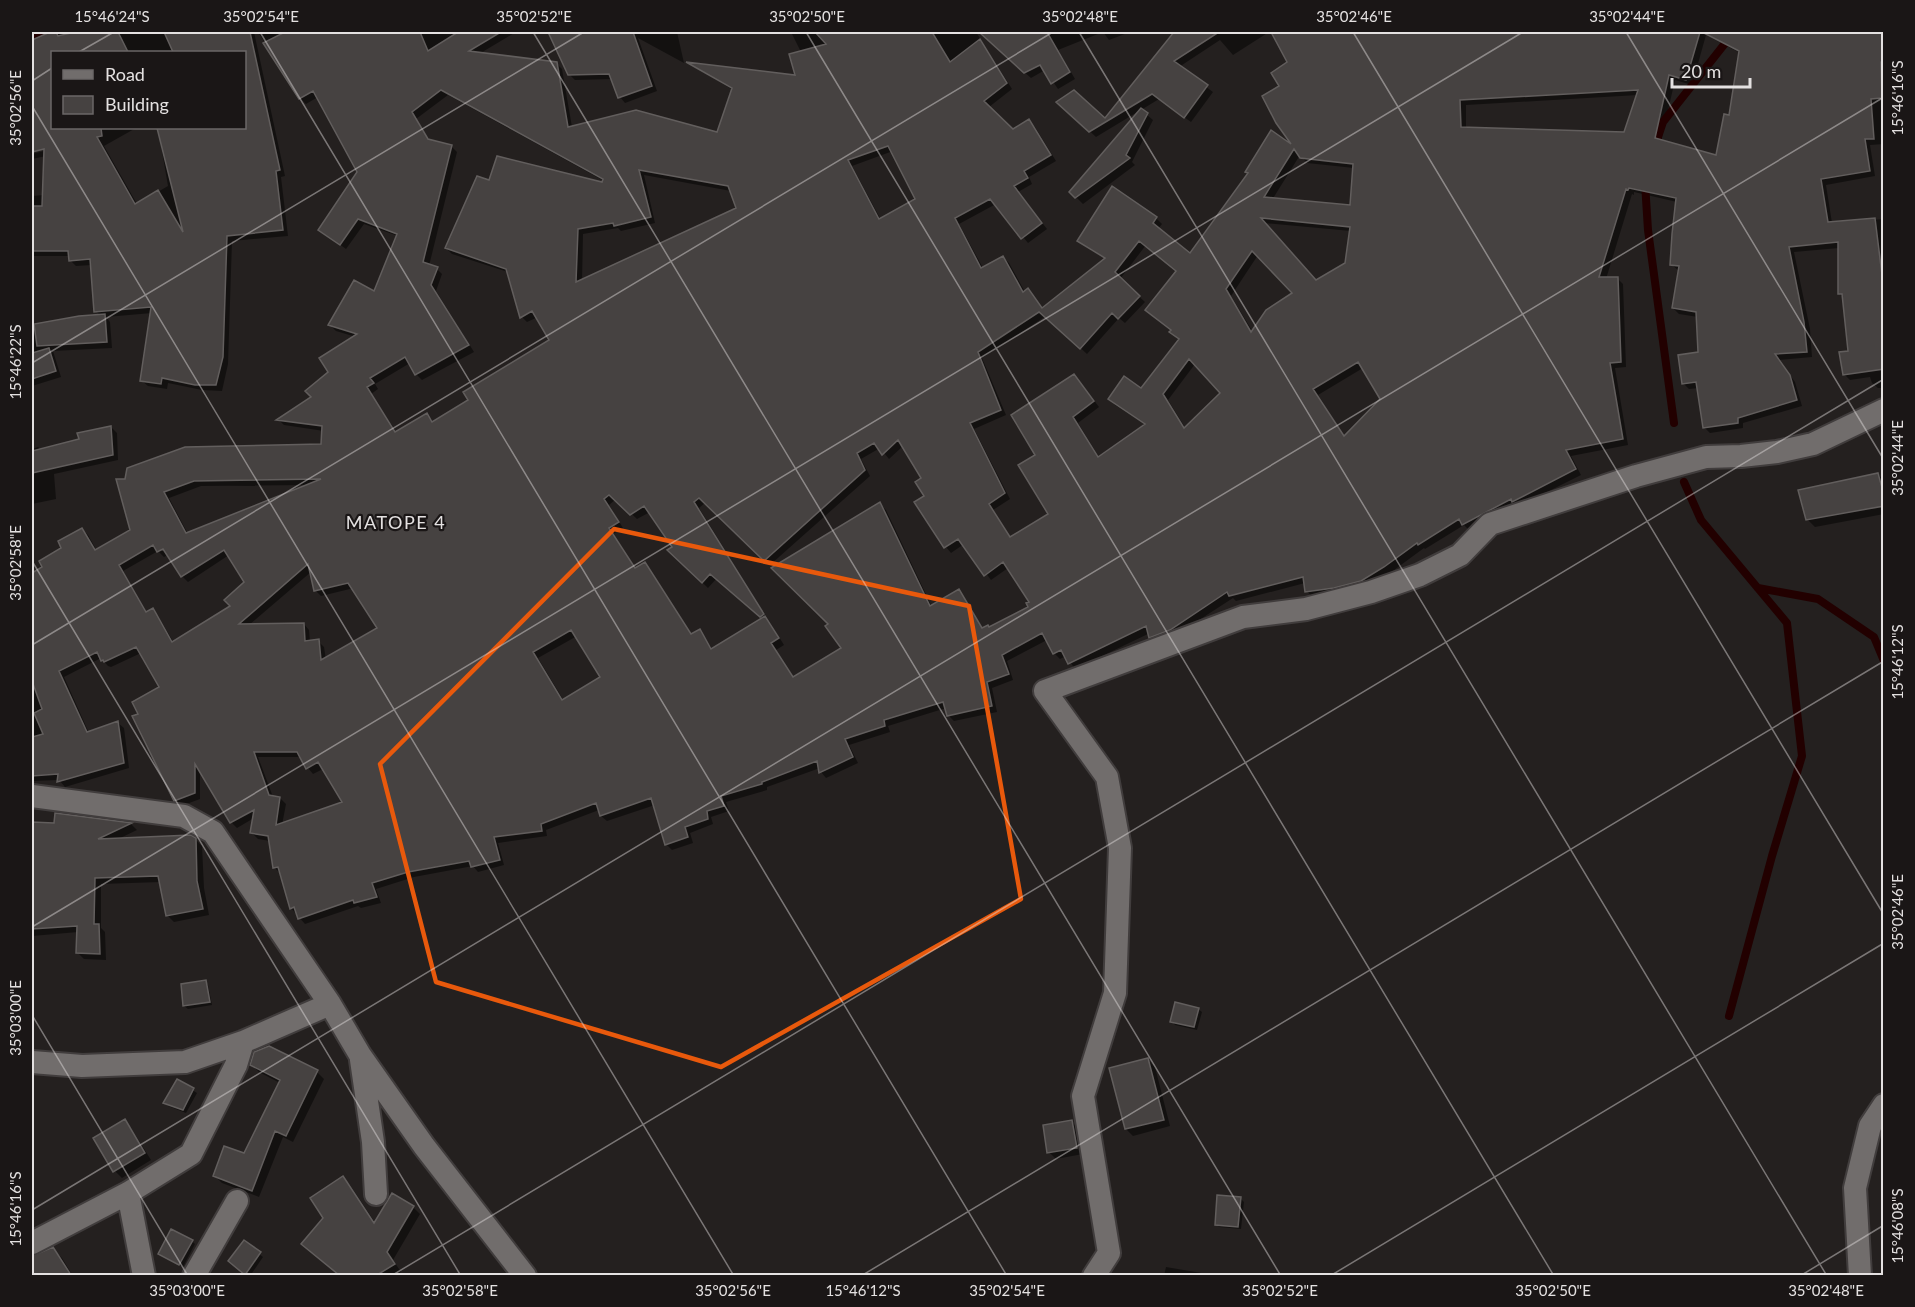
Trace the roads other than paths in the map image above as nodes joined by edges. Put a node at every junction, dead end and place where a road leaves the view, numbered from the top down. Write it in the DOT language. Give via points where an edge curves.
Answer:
graph roads {
  1 [pos="1884,410"];
  2 [pos="32,796"];
  3 [pos="330,1004"];
  4 [pos="243,1042"];
  5 [pos="360,1055"];
  6 [pos="32,1062"];
  7 [pos="1884,1105"];
  8 [pos="128,1193"];
  9 [pos="376,1194"];
  10 [pos="237,1201"];
  11 [pos="32,1243"];
  12 [pos="144,1275"];
  13 [pos="194,1275"];
  14 [pos="525,1275"];
  15 [pos="1094,1275"];
  16 [pos="1860,1275"];
  1 -- 15 [label="street" via="1813,444 1777,452 1706,457 1490,524 1460,555 1420,575 1306,609 1243,617 1046,691 1107,777 1120,848 1115,993 1083,1096 1109,1253"];
  2 -- 3 [label="street" via="184,816 213,832"];
  3 -- 4 [label="street"];
  3 -- 5 [label="street"];
  4 -- 6 [label="street" via="185,1062 82,1066"];
  4 -- 8 [label="street" via="236,1065 191,1154"];
  5 -- 9 [label="street"];
  5 -- 14 [label="street" via="424,1146"];
  7 -- 16 [label="street" via="1870,1126 1855,1188"];
  8 -- 11 [label="street"];
  8 -- 12 [label="street"];
  10 -- 13 [label="street"];
}
